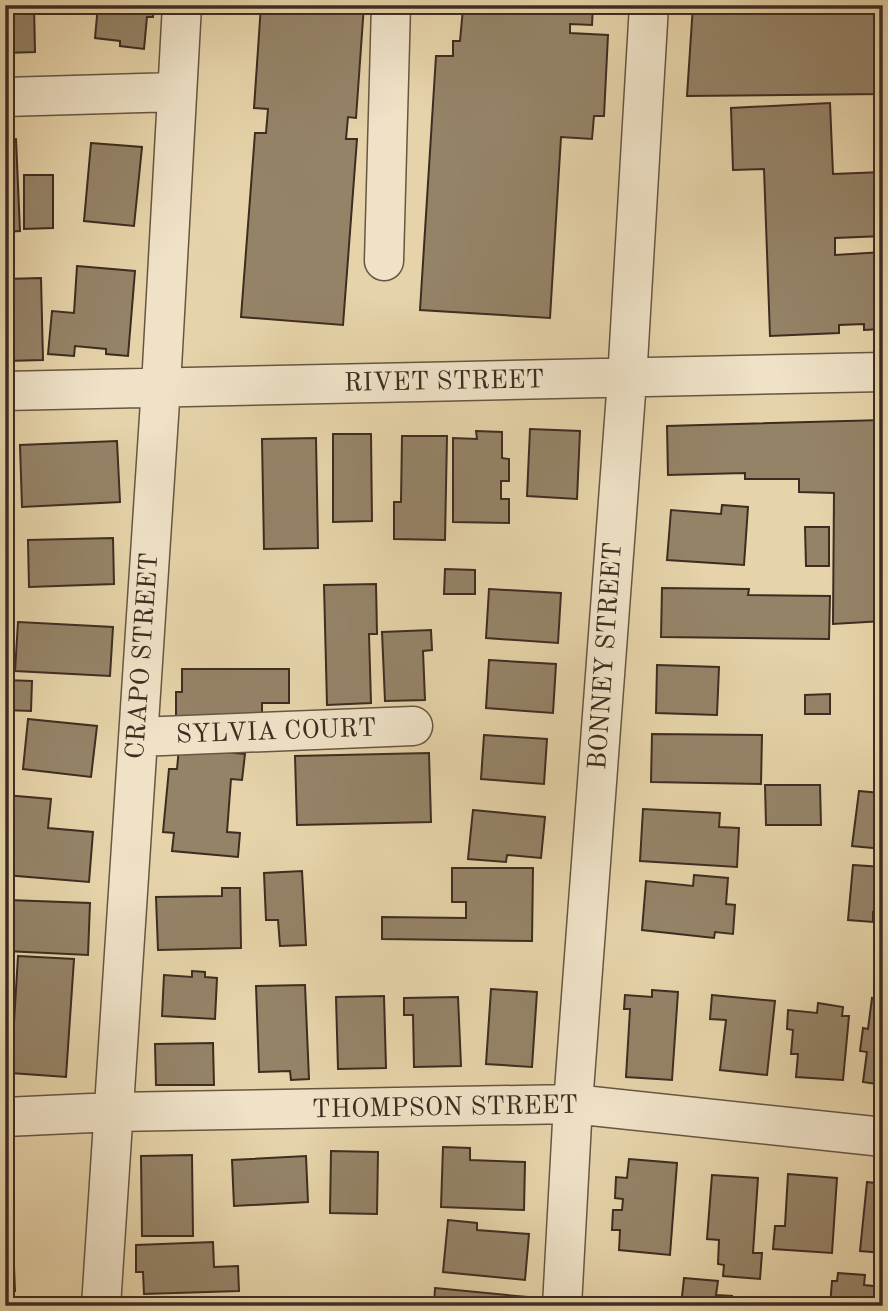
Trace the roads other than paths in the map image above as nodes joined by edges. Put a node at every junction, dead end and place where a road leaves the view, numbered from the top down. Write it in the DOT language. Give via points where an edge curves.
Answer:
graph roads {
  1 [pos="182,5"];
  2 [pos="391,5"];
  3 [pos="649,5"];
  4 [pos="176,92"];
  5 [pos="5,97"];
  6 [pos="384,261"];
  7 [pos="883,372"];
  8 [pos="627,380"];
  9 [pos="161,386"];
  10 [pos="5,391"];
  11 [pos="413,726"];
  12 [pos="138,737"];
  13 [pos="573,1104"];
  14 [pos="113,1112"];
  15 [pos="5,1117"];
  16 [pos="883,1137"];
  17 [pos="101,1306"];
  18 [pos="562,1306"];
  1 -- 4 [label="street, CRAPO STREET"];
  2 -- 6 [label="street"];
  3 -- 8 [label="street, BONNEY STREET"];
  4 -- 5 [label="street"];
  4 -- 9 [label="street, CRAPO STREET"];
  7 -- 8 [label="street, RIVET STREET"];
  8 -- 9 [label="street, RIVET STREET"];
  8 -- 13 [label="street, BONNEY STREET"];
  9 -- 10 [label="street, RIVET STREET"];
  9 -- 12 [label="street, CRAPO STREET"];
  11 -- 12 [label="street, SYLVIA COURT"];
  12 -- 14 [label="street, CRAPO STREET"];
  13 -- 14 [label="street, THOMPSON STREET"];
  13 -- 16 [label="street, THOMPSON STREET"];
  13 -- 18 [label="street, BONNEY STREET"];
  14 -- 15 [label="street, THOMPSON STREET"];
  14 -- 17 [label="street, CRAPO STREET"];
}
